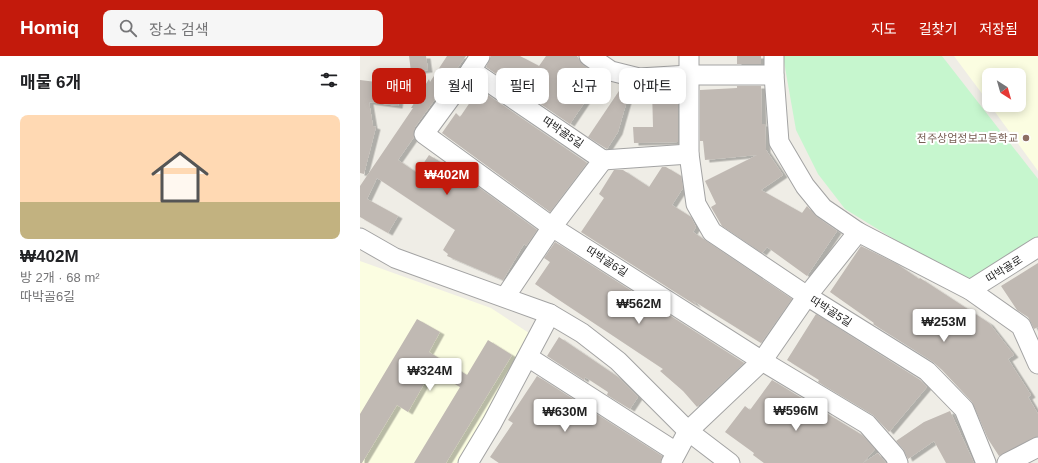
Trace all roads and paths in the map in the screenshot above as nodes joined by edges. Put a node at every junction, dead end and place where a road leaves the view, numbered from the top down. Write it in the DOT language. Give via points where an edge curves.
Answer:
graph roads {
  1 [pos="589,56"];
  2 [pos="689,56"];
  3 [pos="774,56"];
  4 [pos="475,63"];
  5 [pos="690,75"];
  6 [pos="774,75"];
  7 [pos="424,134"];
  8 [pos="689,154"];
  9 [pos="603,160"];
  10 [pos="552,227"];
  11 [pos="858,232"];
  12 [pos="360,238"];
  13 [pos="1038,247"];
  14 [pos="970,290"];
  15 [pos="807,296"];
  16 [pos="505,297"];
  17 [pos="550,314"];
  18 [pos="528,357"];
  19 [pos="762,360"];
  20 [pos="1038,364"];
  21 [pos="688,431"];
  22 [pos="1038,447"];
  23 [pos="673,458"];
  24 [pos="468,463"];
  25 [pos="730,463"];
  26 [pos="898,463"];
  27 [pos="986,463"];
  28 [pos="1007,463"];
  1 -- 5 [label="street" via="612,71 639,78"];
  2 -- 5 [label="street, 따박골5길"];
  3 -- 6 [label="street"];
  4 -- 7 [label="street, 따박골5길"];
  4 -- 9 [label="street, 따박골5길"];
  5 -- 6 [label="street"];
  5 -- 8 [label="street, 따박골5길"];
  6 -- 11 [label="street" via="779,142 805,186 823,208"];
  7 -- 10 [label="street, 따박골6길"];
  8 -- 9 [label="street"];
  8 -- 15 [label="street, 따박골5길" via="696,204 712,232"];
  9 -- 10 [label="street"];
  10 -- 16 [label="street"];
  10 -- 19 [label="street, 따박골6길"];
  11 -- 14 [label="street"];
  11 -- 15 [label="street"];
  12 -- 16 [label="street" via="395,258"];
  13 -- 14 [label="street, 따박골로"];
  14 -- 20 [label="street" via="1021,326"];
  15 -- 19 [label="street"];
  15 -- 27 [label="street, 따박골5길" via="927,371 964,409"];
  16 -- 17 [label="street"];
  17 -- 18 [label="street"];
  17 -- 21 [label="street" via="582,333 618,361"];
  18 -- 23 [label="street"];
  18 -- 24 [label="street"];
  19 -- 21 [label="street"];
  19 -- 26 [label="street, 따박골6길" via="866,424 895,456"];
  21 -- 23 [label="street"];
  21 -- 25 [label="street"];
  22 -- 28 [label="street"];
}
